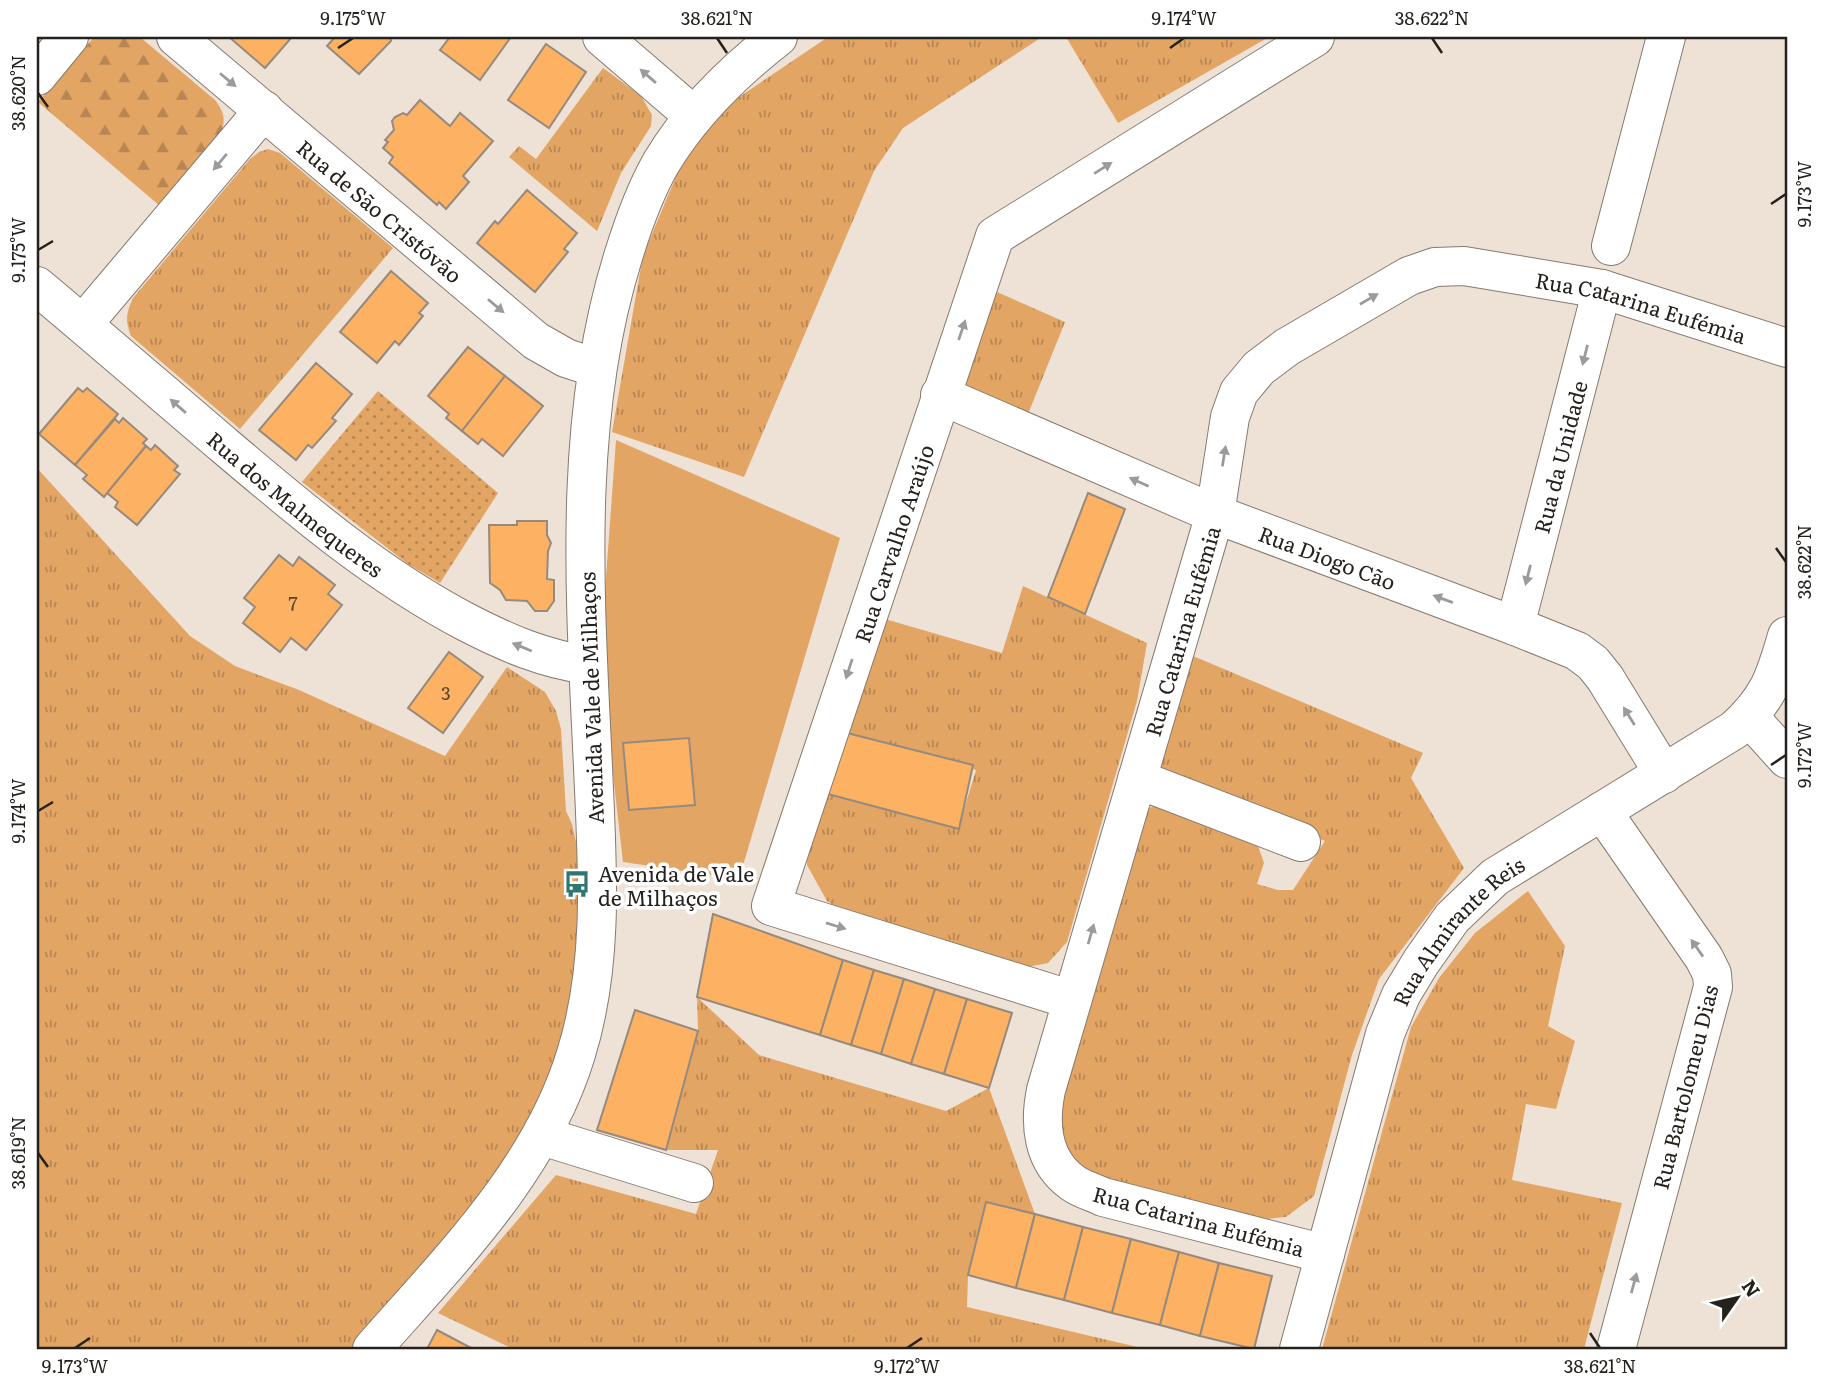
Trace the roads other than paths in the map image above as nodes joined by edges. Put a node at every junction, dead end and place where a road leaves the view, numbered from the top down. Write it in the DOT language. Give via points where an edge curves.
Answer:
graph roads {
  1 [pos="69,37"];
  2 [pos="176,37"];
  3 [pos="602,37"];
  4 [pos="778,37"];
  5 [pos="1315,37"];
  6 [pos="1667,37"];
  7 [pos="37,76"];
  8 [pos="264,110"];
  9 [pos="694,116"];
  10 [pos="1611,246"];
  11 [pos="37,286"];
  12 [pos="1602,289"];
  13 [pos="83,324"];
  14 [pos="1787,348"];
  15 [pos="596,368"];
  16 [pos="940,395"];
  17 [pos="1215,514"];
  18 [pos="1515,626"];
  19 [pos="1787,636"];
  20 [pos="588,665"];
  21 [pos="1749,717"];
  22 [pos="1787,759"];
  23 [pos="1664,774"];
  24 [pos="1137,779"];
  25 [pos="1602,811"];
  26 [pos="1301,842"];
  27 [pos="1072,1000"];
  28 [pos="542,1136"];
  29 [pos="694,1183"];
  30 [pos="1325,1254"];
  31 [pos="372,1349"];
  32 [pos="1299,1349"];
  33 [pos="1616,1349"];
  1 -- 7 [label="street"];
  2 -- 8 [label="street, Rua de São Cristóvão, one-way"];
  9 -- 3 [label="street, one-way"];
  4 -- 9 [label="street, Avenida Vale de Milhaços"];
  16 -- 5 [label="street, Rua Carvalho Araújo, one-way" via="995,236"];
  6 -- 10 [label="street"];
  8 -- 13 [label="street, one-way"];
  8 -- 15 [label="street, Rua de São Cristóvão, one-way" via="536,341"];
  9 -- 15 [label="street, Avenida Vale de Milhaços" via="661,163 635,215 610,296"];
  11 -- 13 [label="street, Rua dos Malmequeres"];
  12 -- 14 [label="street, Rua Catarina Eufémia"];
  17 -- 12 [label="street, Rua Catarina Eufémia, one-way" via="1230,416 1239,392 1259,368 1287,347 1409,276 1435,267 1464,266"];
  12 -- 18 [label="street, Rua da Unidade, one-way"];
  20 -- 13 [label="street, Rua dos Malmequeres, one-way" via="557,661 496,637 413,592 355,553"];
  15 -- 20 [label="street, Avenida Vale de Milhaços" via="585,574"];
  17 -- 16 [label="street, Rua Diogo Cão, one-way"];
  16 -- 27 [label="street, Rua Carvalho Araújo, one-way" via="771,906"];
  18 -- 17 [label="street, Rua Diogo Cão, one-way"];
  17 -- 24 [label="street, Rua Catarina Eufémia"];
  23 -- 18 [label="street, Rua Diogo Cão, one-way" via="1593,663 1577,651"];
  19 -- 21 [label="street, Rua Almirante Reis" via="1777,672"];
  20 -- 28 [label="street, Avenida Vale de Milhaços" via="596,951 576,1057"];
  21 -- 22 [label="street"];
  21 -- 23 [label="street, Rua Almirante Reis"];
  23 -- 25 [label="street, Rua Almirante Reis"];
  24 -- 26 [label="street"];
  27 -- 24 [label="street, Rua Catarina Eufémia, one-way"];
  25 -- 30 [label="street, Rua Almirante Reis" via="1495,877 1452,918 1421,962 1385,1034"];
  33 -- 25 [label="street, Rua Bartolomeu Dias, one-way" via="1713,987 1704,958"];
  27 -- 30 [label="street, Rua Catarina Eufémia" via="1042,1111 1045,1145 1073,1184 1103,1197"];
  28 -- 29 [label="street"];
  28 -- 31 [label="street, Avenida Vale de Milhaços" via="468,1238"];
  30 -- 32 [label="street, Rua Almirante Reis"];
}
